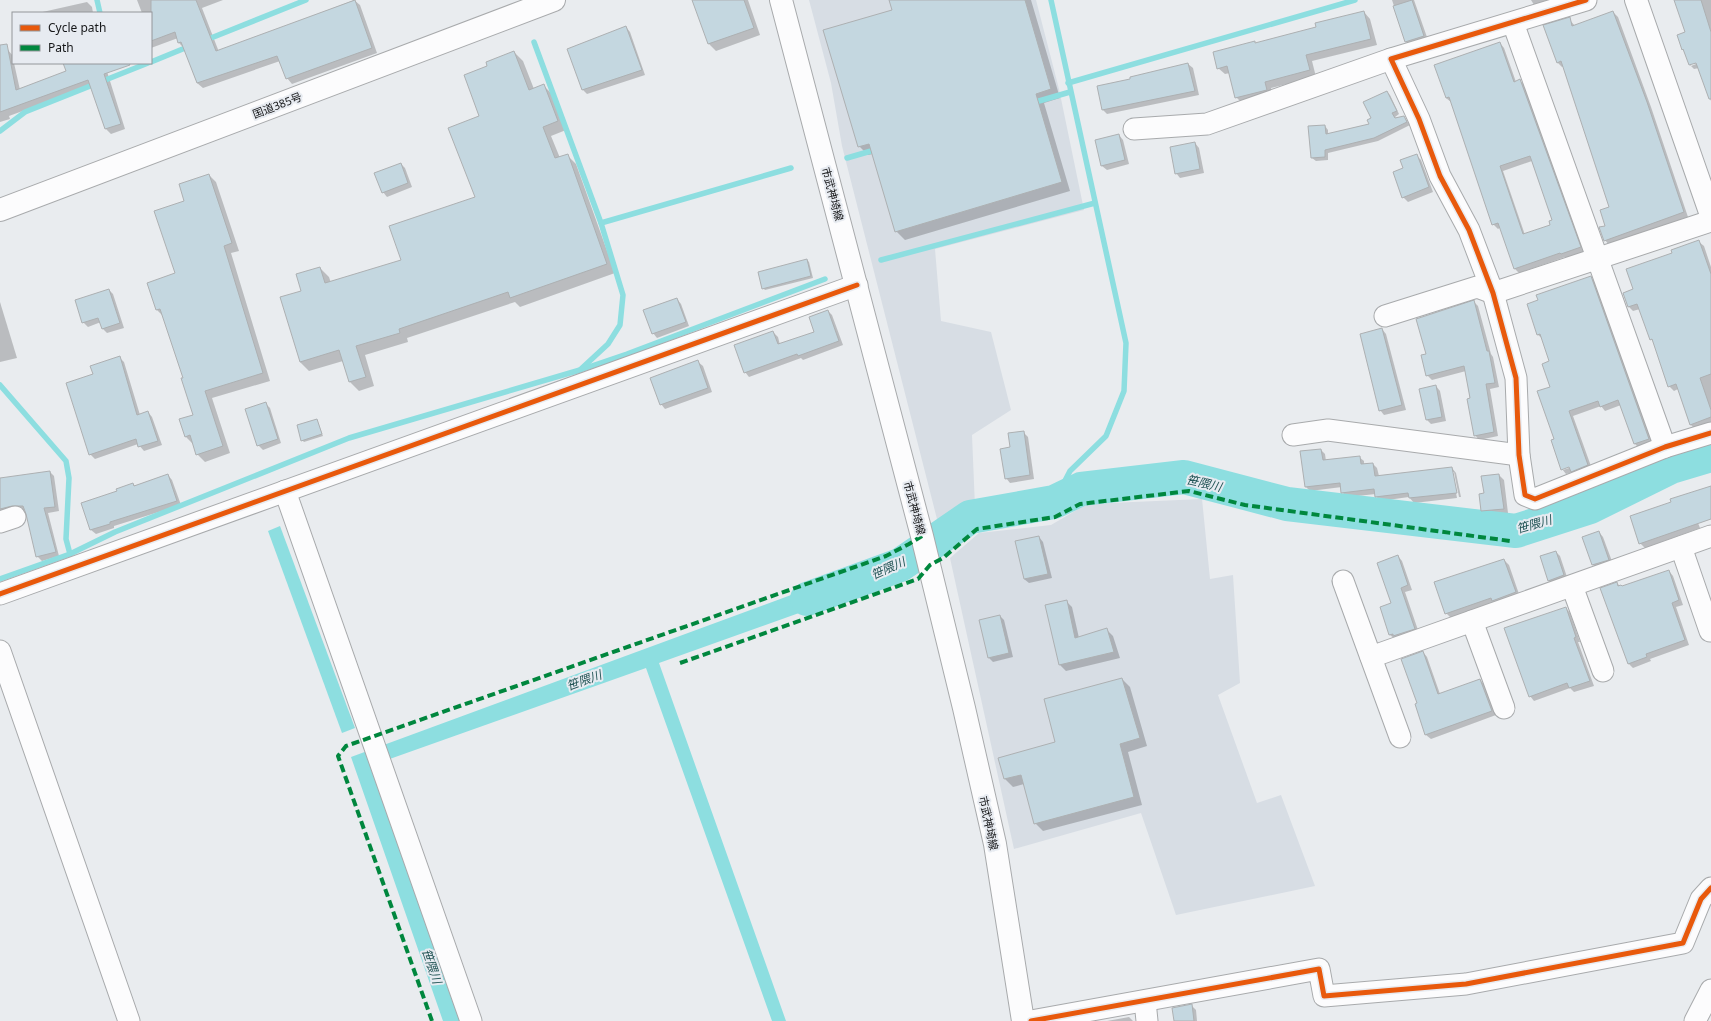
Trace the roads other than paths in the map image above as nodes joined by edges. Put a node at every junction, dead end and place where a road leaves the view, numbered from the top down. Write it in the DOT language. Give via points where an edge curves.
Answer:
graph roads {
  1 [pos="554,0"];
  2 [pos="781,0"];
  3 [pos="1586,0"];
  4 [pos="1636,0"];
  5 [pos="1513,23"];
  6 [pos="1391,59"];
  7 [pos="1134,129"];
  8 [pos="0,210"];
  9 [pos="1711,215"];
  10 [pos="1711,221"];
  11 [pos="1598,259"];
  12 [pos="857,285"];
  13 [pos="1493,293"];
  14 [pos="1385,316"];
  15 [pos="1711,433"];
  16 [pos="1293,435"];
  17 [pos="1666,448"];
  18 [pos="1520,455"];
  19 [pos="285,492"];
  20 [pos="1711,536"];
  21 [pos="1681,547"];
  22 [pos="1343,581"];
  23 [pos="1572,586"];
  24 [pos="0,594"];
  25 [pos="1472,621"];
  26 [pos="1710,631"];
  27 [pos="0,651"];
  28 [pos="1371,657"];
  29 [pos="1602,671"];
  30 [pos="1504,708"];
  31 [pos="1400,737"];
  32 [pos="1711,888"];
  33 [pos="1711,990"];
  34 [pos="1145,1001"];
  35 [pos="129,1021"];
  36 [pos="471,1021"];
  37 [pos="1023,1021"];
  38 [pos="1031,1021"];
  39 [pos="1147,1021"];
  40 [pos="1694,1021"];
  1 -- 8 [label="main road, 国道385号"];
  2 -- 12 [label="main road, 市武神埼線"];
  3 -- 5 [label="street"];
  4 -- 9 [label="main road"];
  5 -- 6 [label="street"];
  5 -- 11 [label="street"];
  6 -- 7 [label="street" via="1206,124"];
  6 -- 13 [label="street" via="1419,119 1440,176 1469,230"];
  10 -- 11 [label="street"];
  11 -- 13 [label="street"];
  11 -- 17 [label="street"];
  12 -- 19 [label="street"];
  12 -- 37 [label="main road, 市武神埼線" via="930,565 994,844"];
  13 -- 14 [label="street" via="1477,287"];
  13 -- 18 [label="street" via="1516,378"];
  15 -- 17 [label="street"];
  16 -- 18 [label="street" via="1328,430"];
  17 -- 18 [label="street" via="1535,499 1525,495"];
  19 -- 24 [label="street"];
  19 -- 36 [label="street"];
  20 -- 21 [label="street"];
  21 -- 23 [label="street"];
  21 -- 26 [label="street"];
  22 -- 28 [label="street"];
  23 -- 25 [label="street"];
  23 -- 29 [label="street"];
  25 -- 28 [label="street"];
  25 -- 30 [label="street"];
  27 -- 35 [label="street"];
  28 -- 31 [label="street"];
  32 -- 34 [label="street" via="1701,899 1683,943 1466,984 1324,996 1319,969"];
  33 -- 40 [label="street"];
  34 -- 38 [label="street"];
  34 -- 39 [label="street"];
}
